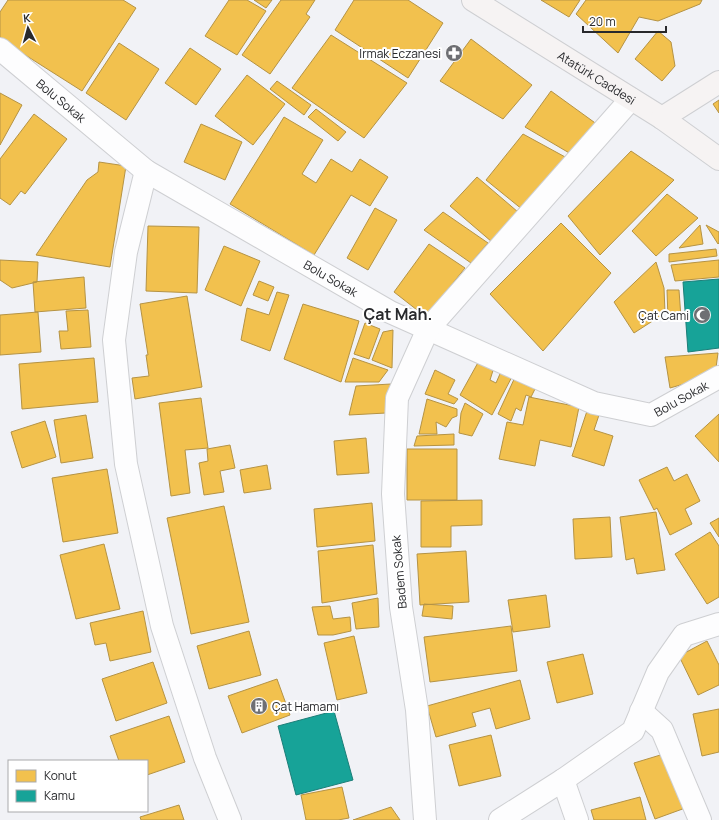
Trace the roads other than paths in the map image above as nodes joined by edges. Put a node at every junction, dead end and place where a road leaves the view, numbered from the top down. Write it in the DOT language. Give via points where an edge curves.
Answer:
graph roads {
  1 [pos="473,0"];
  2 [pos="0,49"];
  3 [pos="719,82"];
  4 [pos="631,99"];
  5 [pos="662,118"];
  6 [pos="719,159"];
  7 [pos="146,171"];
  8 [pos="428,329"];
  9 [pos="719,376"];
  10 [pos="719,624"];
  11 [pos="641,711"];
  12 [pos="563,780"];
  13 [pos="230,820"];
  14 [pos="425,820"];
  15 [pos="500,820"];
  16 [pos="577,820"];
  17 [pos="700,820"];
  1 -- 4 [label="main road, Atatürk Caddesi"];
  2 -- 7 [label="street, Bolu Sokak"];
  3 -- 5 [label="main road"];
  4 -- 5 [label="main road, Atatürk Caddesi"];
  4 -- 8 [label="street, Badem Sokak"];
  5 -- 6 [label="main road, Atatürk Caddesi"];
  7 -- 8 [label="street, Bolu Sokak" via="390,312"];
  7 -- 13 [label="street" via="126,252 114,340 126,464 162,626 205,758"];
  8 -- 9 [label="street, Bolu Sokak" via="594,403 651,415"];
  8 -- 14 [label="street, Badem Sokak" via="397,398 393,494 401,607 417,710"];
  10 -- 11 [label="street" via="684,635 658,672"];
  11 -- 12 [label="street" via="633,731"];
  11 -- 17 [label="street" via="662,730"];
  12 -- 15 [label="street"];
  12 -- 16 [label="street"];
}
